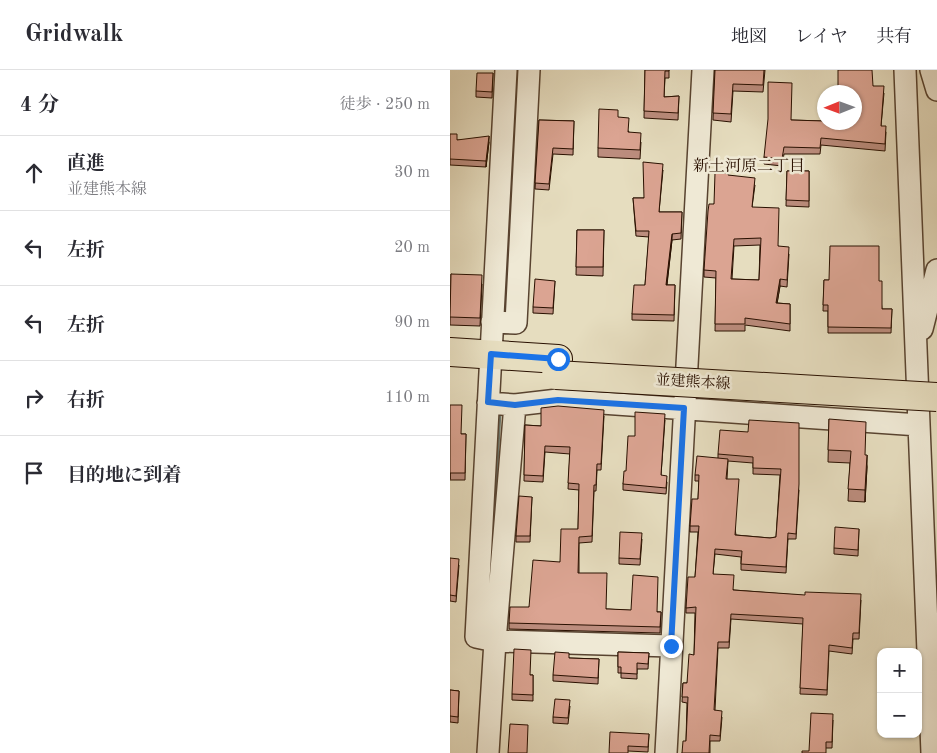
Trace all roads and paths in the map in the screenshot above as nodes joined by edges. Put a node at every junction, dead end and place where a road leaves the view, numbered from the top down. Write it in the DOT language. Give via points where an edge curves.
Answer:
graph roads {
  1 [pos="506,70"];
  2 [pos="529,70"];
  3 [pos="703,70"];
  4 [pos="905,70"];
  5 [pos="931,70"];
  6 [pos="937,90"];
  7 [pos="937,270"];
  8 [pos="492,322"];
  9 [pos="916,351"];
  10 [pos="450,352"];
  11 [pos="490,362"];
  12 [pos="557,367"];
  13 [pos="450,368"];
  14 [pos="937,381"];
  15 [pos="937,397"];
  16 [pos="488,402"];
  17 [pos="515,405"];
  18 [pos="684,408"];
  19 [pos="919,425"];
  20 [pos="495,641"];
  21 [pos="671,646"];
  22 [pos="488,753"];
  23 [pos="666,753"];
  24 [pos="932,753"];
  1 -- 8 [label="street"];
  2 -- 8 [label="street" via="516,323"];
  3 -- 18 [label="street"];
  4 -- 9 [label="street"];
  5 -- 6 [label="street"];
  7 -- 9 [label="street"];
  8 -- 11 [label="street"];
  9 -- 19 [label="street"];
  10 -- 11 [label="main road, 並建熊本線"];
  11 -- 12 [label="main road, 並建熊本線"];
  11 -- 13 [label="main road, 並建熊本線"];
  11 -- 16 [label="street"];
  12 -- 14 [label="main road, 並建熊本線"];
  12 -- 15 [label="main road, 並建熊本線, bridge"];
  16 -- 17 [label="street"];
  16 -- 20 [label="street" via="476,638"];
  17 -- 18 [label="street" via="558,400"];
  17 -- 20 [label="street"];
  18 -- 19 [label="street"];
  18 -- 21 [label="street"];
  19 -- 24 [label="street"];
  20 -- 21 [label="street"];
  20 -- 22 [label="street"];
  21 -- 23 [label="street"];
}
